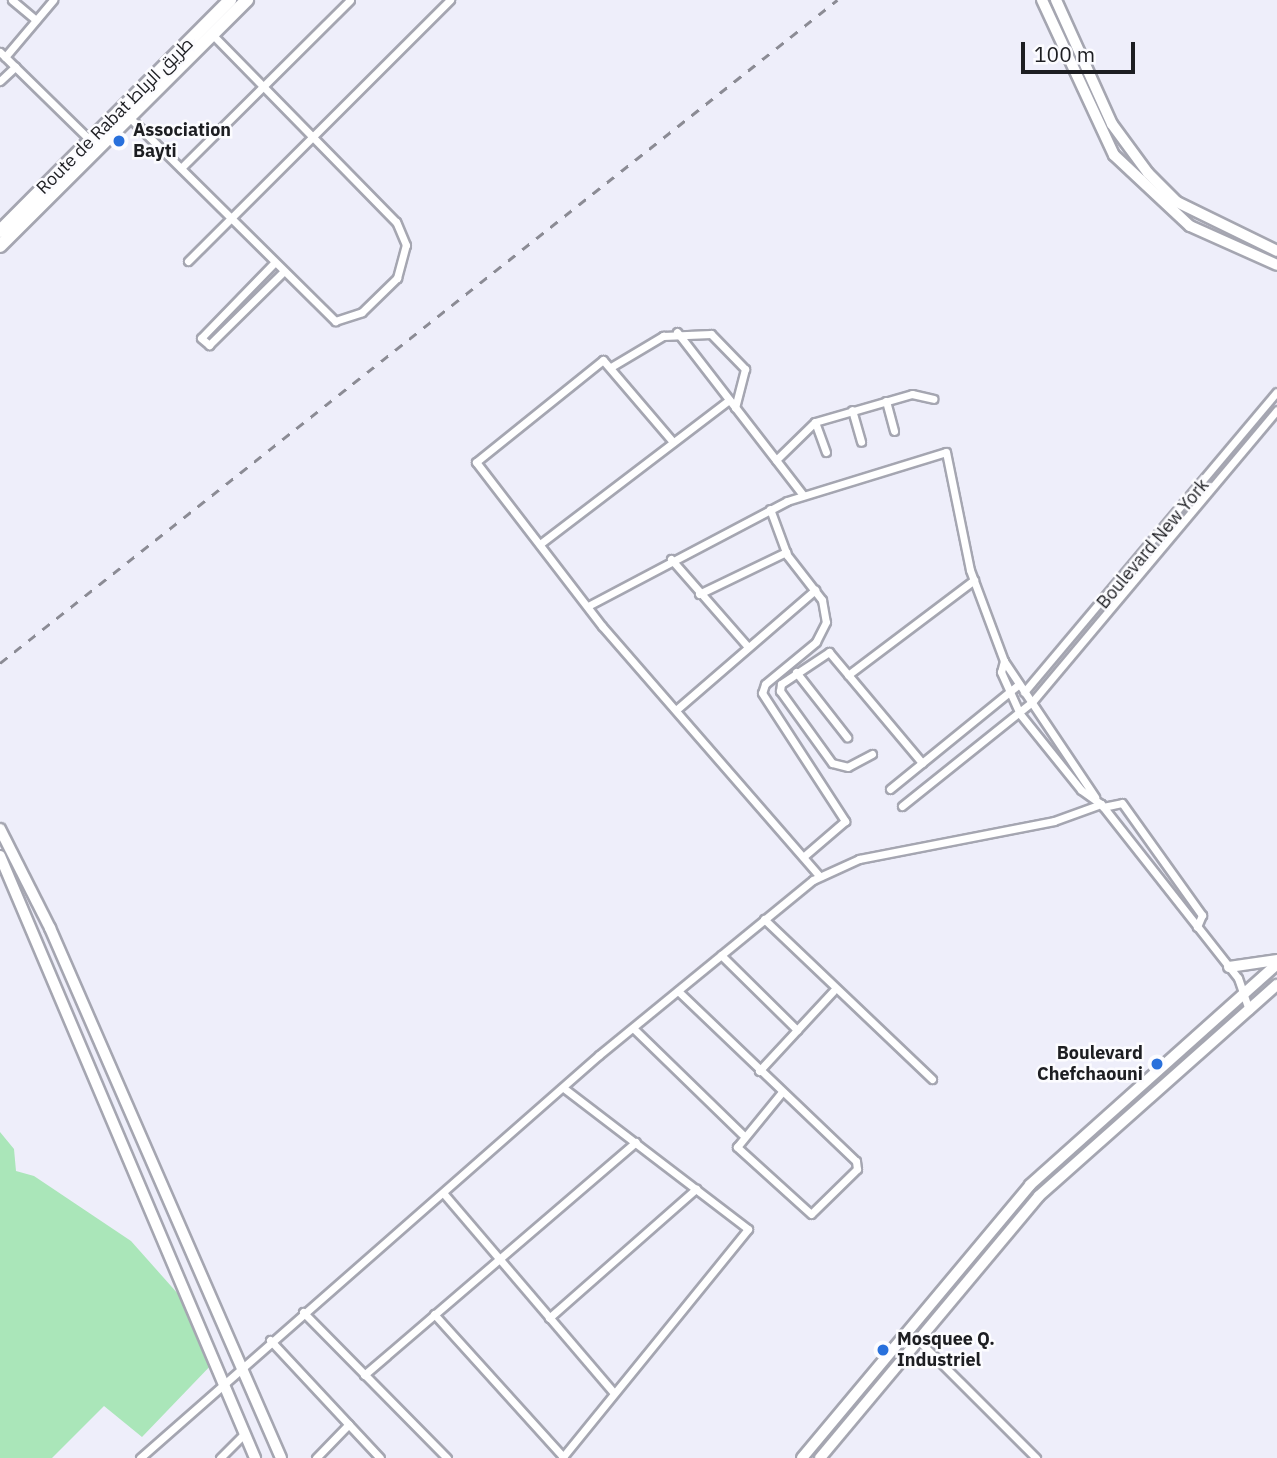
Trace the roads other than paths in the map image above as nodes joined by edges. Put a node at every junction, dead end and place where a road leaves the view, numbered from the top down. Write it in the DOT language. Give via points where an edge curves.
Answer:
graph roads {
  1 [pos="12,0"];
  2 [pos="52,0"];
  3 [pos="230,0"];
  4 [pos="247,0"];
  5 [pos="350,0"];
  6 [pos="450,0"];
  7 [pos="1041,0"];
  8 [pos="1056,0"];
  9 [pos="36,20"];
  10 [pos="212,34"];
  11 [pos="2,55"];
  12 [pos="15,67"];
  13 [pos="0,81"];
  14 [pos="264,86"];
  15 [pos="130,118"];
  16 [pos="314,136"];
  17 [pos="94,144"];
  18 [pos="181,168"];
  19 [pos="229,218"];
  20 [pos="0,231"];
  21 [pos="0,246"];
  22 [pos="1277,251"];
  23 [pos="188,261"];
  24 [pos="273,264"];
  25 [pos="1277,265"];
  26 [pos="283,272"];
  27 [pos="233,306"];
  28 [pos="241,314"];
  29 [pos="677,332"];
  30 [pos="611,367"];
  31 [pos="1277,392"];
  32 [pos="933,399"];
  33 [pos="729,400"];
  34 [pos="886,401"];
  35 [pos="735,408"];
  36 [pos="852,410"];
  37 [pos="1277,410"];
  38 [pos="815,422"];
  39 [pos="894,431"];
  40 [pos="1240,438"];
  41 [pos="673,442"];
  42 [pos="861,442"];
  43 [pos="1249,444"];
  44 [pos="826,452"];
  45 [pos="776,460"];
  46 [pos="803,495"];
  47 [pos="770,509"];
  48 [pos="540,544"];
  49 [pos="1150,550"];
  50 [pos="786,552"];
  51 [pos="1157,557"];
  52 [pos="671,559"];
  53 [pos="974,580"];
  54 [pos="815,590"];
  55 [pos="699,594"];
  56 [pos="588,606"];
  57 [pos="1101,607"];
  58 [pos="1110,615"];
  59 [pos="748,647"];
  60 [pos="1004,661"];
  61 [pos="796,672"];
  62 [pos="848,675"];
  63 [pos="1019,684"];
  64 [pos="1024,692"];
  65 [pos="1008,694"];
  66 [pos="1032,702"];
  67 [pos="677,710"];
  68 [pos="1020,714"];
  69 [pos="847,737"];
  70 [pos="872,754"];
  71 [pos="922,763"];
  72 [pos="890,789"];
  73 [pos="1100,803"];
  74 [pos="902,806"];
  75 [pos="0,829"];
  76 [pos="14,856"];
  77 [pos="803,857"];
  78 [pos="2,859"];
  79 [pos="819,876"];
  80 [pos="764,919"];
  81 [pos="1196,928"];
  82 [pos="721,955"];
  83 [pos="1277,962"];
  84 [pos="1229,967"];
  85 [pos="1277,985"];
  86 [pos="678,991"];
  87 [pos="833,991"];
  88 [pos="1245,993"];
  89 [pos="1249,1011"];
  90 [pos="633,1028"];
  91 [pos="797,1030"];
  92 [pos="759,1070"];
  93 [pos="932,1079"];
  94 [pos="565,1089"];
  95 [pos="782,1092"];
  96 [pos="743,1134"];
  97 [pos="636,1142"];
  98 [pos="696,1188"];
  99 [pos="444,1194"];
  100 [pos="499,1259"];
  101 [pos="303,1312"];
  102 [pos="434,1314"];
  103 [pos="549,1318"];
  104 [pos="909,1332"];
  105 [pos="270,1340"];
  106 [pos="919,1341"];
  107 [pos="242,1363"];
  108 [pos="364,1374"];
  109 [pos="226,1378"];
  110 [pos="612,1391"];
  111 [pos="349,1424"];
  112 [pos="245,1433"];
  113 [pos="140,1458"];
  114 [pos="220,1458"];
  115 [pos="255,1458"];
  116 [pos="281,1458"];
  117 [pos="316,1458"];
  118 [pos="380,1458"];
  119 [pos="447,1458"];
  120 [pos="563,1458"];
  121 [pos="802,1458"];
  122 [pos="820,1458"];
  123 [pos="1036,1458"];
  1 -- 9 [label="street"];
  2 -- 9 [label="street"];
  3 -- 17 [label="main road, Route de Rabat طريق الرباط"];
  4 -- 10 [label="main road, Route de Rabat طريق الرباط"];
  5 -- 14 [label="street"];
  6 -- 16 [label="street"];
  7 -- 25 [label="street" via="1114,155 1190,226"];
  8 -- 22 [label="street" via="1112,124 1148,173 1177,202"];
  9 -- 11 [label="street"];
  10 -- 14 [label="street"];
  10 -- 15 [label="main road, Route de Rabat طريق الرباط"];
  11 -- 12 [label="street"];
  12 -- 13 [label="street"];
  12 -- 17 [label="street"];
  14 -- 16 [label="street"];
  14 -- 18 [label="street"];
  15 -- 17 [label="main road, Route de Rabat طريق الرباط"];
  15 -- 18 [label="street"];
  16 -- 19 [label="street"];
  16 -- 26 [label="street" via="396,222 406,257 397,278 343,321 335,321"];
  17 -- 20 [label="main road, Route de Rabat طريق الرباط"];
  17 -- 21 [label="main road, Route de Rabat طريق الرباط"];
  18 -- 19 [label="street"];
  19 -- 23 [label="street"];
  19 -- 24 [label="street"];
  24 -- 26 [label="street"];
  24 -- 27 [label="street"];
  26 -- 28 [label="street"];
  27 -- 28 [label="street"];
  27 -- 28 [label="street" via="201,338 209,345"];
  29 -- 30 [label="street" via="652,340"];
  29 -- 33 [label="street"];
  29 -- 35 [label="street" via="716,335 744,366"];
  30 -- 41 [label="street"];
  30 -- 48 [label="street" via="598,361 477,458"];
  31 -- 40 [label="street, Boulevard New York"];
  32 -- 34 [label="street" via="912,394"];
  33 -- 35 [label="street"];
  33 -- 41 [label="street"];
  34 -- 36 [label="street"];
  34 -- 39 [label="street"];
  35 -- 45 [label="street"];
  36 -- 38 [label="street"];
  36 -- 42 [label="street"];
  37 -- 43 [label="street, Boulevard New York"];
  38 -- 44 [label="street"];
  38 -- 45 [label="street"];
  40 -- 43 [label="street"];
  40 -- 49 [label="street, Boulevard New York"];
  41 -- 48 [label="street"];
  43 -- 51 [label="street, Boulevard New York"];
  45 -- 46 [label="street"];
  46 -- 47 [label="street"];
  46 -- 53 [label="street" via="946,452"];
  47 -- 50 [label="street"];
  47 -- 52 [label="street"];
  48 -- 56 [label="street"];
  49 -- 51 [label="street"];
  49 -- 57 [label="street, Boulevard New York"];
  50 -- 54 [label="street"];
  50 -- 55 [label="street"];
  51 -- 58 [label="street, Boulevard New York"];
  52 -- 55 [label="street"];
  52 -- 56 [label="street"];
  53 -- 60 [label="street"];
  53 -- 62 [label="street"];
  54 -- 59 [label="street"];
  54 -- 77 [label="street" via="825,610 823,633 762,690 816,785 845,821"];
  55 -- 59 [label="street"];
  56 -- 67 [label="street"];
  57 -- 58 [label="street"];
  57 -- 64 [label="street, Boulevard New York"];
  58 -- 66 [label="street, Boulevard New York"];
  59 -- 67 [label="street"];
  60 -- 63 [label="street"];
  60 -- 65 [label="street"];
  61 -- 62 [label="street" via="827,652"];
  61 -- 69 [label="street"];
  61 -- 70 [label="street" via="780,691 829,761 848,767"];
  62 -- 71 [label="street"];
  63 -- 64 [label="street"];
  63 -- 65 [label="street"];
  64 -- 66 [label="street"];
  65 -- 68 [label="street"];
  65 -- 71 [label="street"];
  66 -- 68 [label="street, Boulevard New York"];
  66 -- 73 [label="street"];
  67 -- 77 [label="street"];
  68 -- 73 [label="street" via="1081,790"];
  68 -- 74 [label="street, Boulevard New York"];
  71 -- 72 [label="street"];
  73 -- 79 [label="street" via="1054,821 859,859"];
  73 -- 81 [label="street"];
  73 -- 81 [label="street" via="1122,803 1202,915"];
  75 -- 76 [label="street"];
  76 -- 78 [label="street"];
  76 -- 107 [label="street"];
  77 -- 79 [label="street"];
  78 -- 109 [label="street"];
  79 -- 80 [label="street"];
  80 -- 82 [label="street"];
  80 -- 87 [label="street"];
  81 -- 84 [label="street"];
  82 -- 86 [label="street"];
  82 -- 91 [label="street"];
  83 -- 84 [label="street"];
  83 -- 88 [label="street"];
  84 -- 88 [label="street"];
  85 -- 89 [label="street"];
  86 -- 90 [label="street"];
  86 -- 92 [label="street"];
  87 -- 91 [label="street"];
  87 -- 93 [label="street"];
  88 -- 89 [label="street"];
  88 -- 104 [label="street" via="1030,1185"];
  89 -- 106 [label="street" via="1039,1196"];
  90 -- 94 [label="street"];
  90 -- 96 [label="street"];
  91 -- 92 [label="street"];
  92 -- 95 [label="street"];
  94 -- 97 [label="street"];
  94 -- 99 [label="street"];
  95 -- 96 [label="street"];
  95 -- 96 [label="street" via="855,1159 857,1168 806,1213 738,1149"];
  97 -- 98 [label="street"];
  97 -- 100 [label="street"];
  98 -- 103 [label="street"];
  98 -- 110 [label="street" via="748,1229 747,1236"];
  99 -- 100 [label="street"];
  99 -- 101 [label="street"];
  100 -- 102 [label="street"];
  100 -- 103 [label="street"];
  101 -- 105 [label="street"];
  101 -- 108 [label="street"];
  102 -- 108 [label="street"];
  102 -- 120 [label="street"];
  103 -- 110 [label="street"];
  104 -- 106 [label="street"];
  104 -- 121 [label="street"];
  105 -- 107 [label="street"];
  105 -- 111 [label="street"];
  106 -- 122 [label="street"];
  106 -- 123 [label="street"];
  107 -- 109 [label="street"];
  107 -- 116 [label="street"];
  108 -- 119 [label="street"];
  109 -- 112 [label="street"];
  109 -- 113 [label="street"];
  110 -- 120 [label="street"];
  111 -- 117 [label="street"];
  111 -- 118 [label="street"];
  112 -- 114 [label="street"];
  112 -- 115 [label="street"];
}
